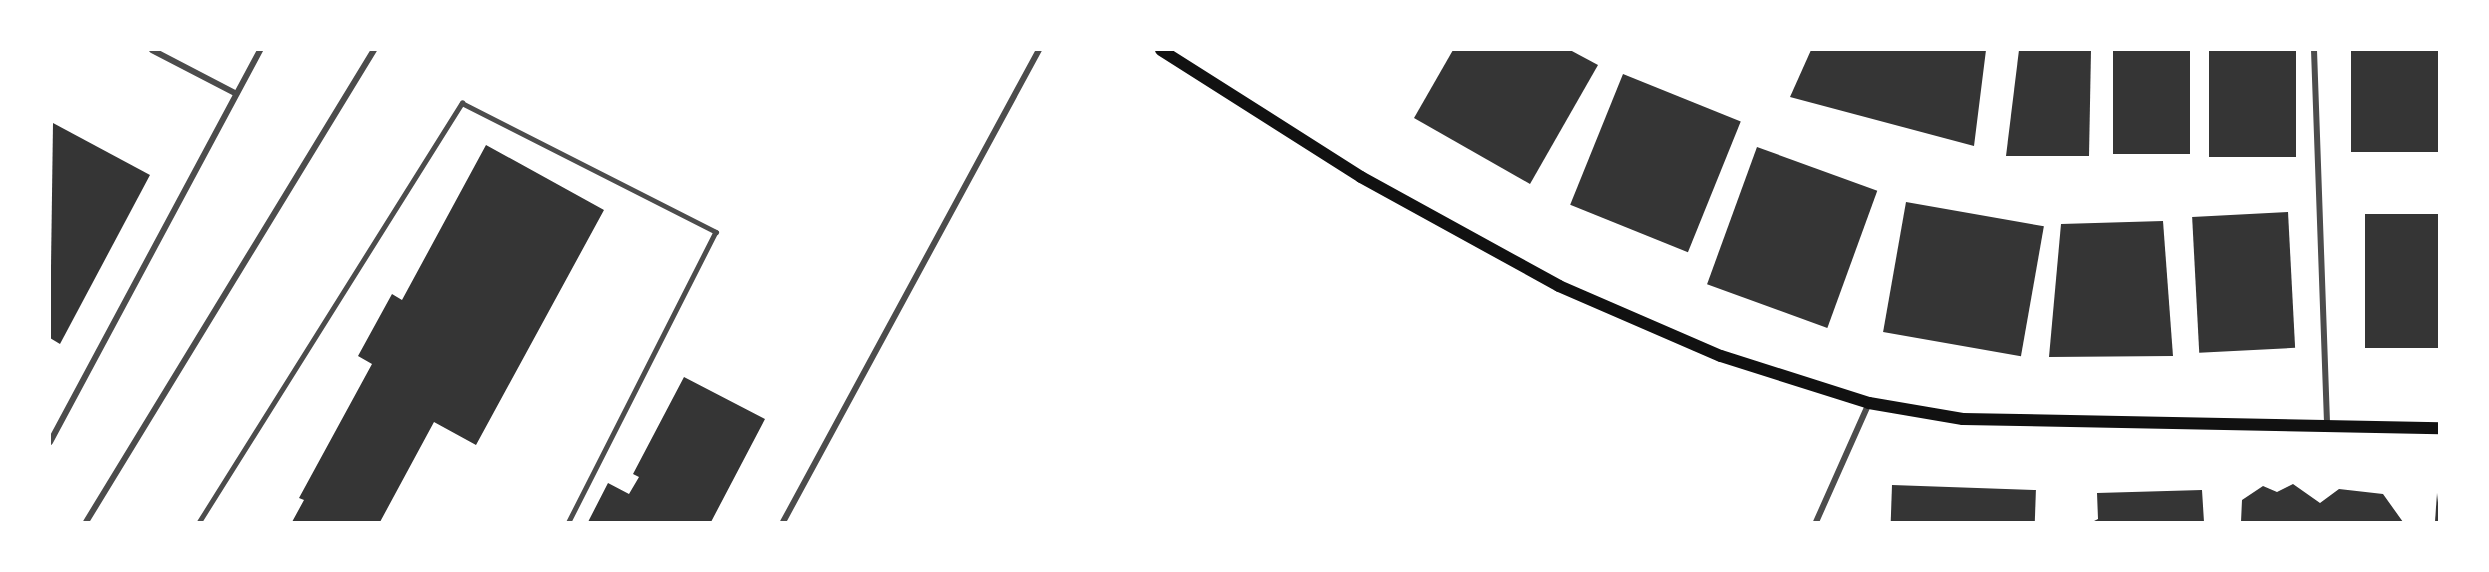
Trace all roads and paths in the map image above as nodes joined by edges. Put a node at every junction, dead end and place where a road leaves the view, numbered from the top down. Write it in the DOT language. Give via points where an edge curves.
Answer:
graph roads {
  1 [pos="152,50"];
  2 [pos="260,50"];
  3 [pos="374,50"];
  4 [pos="1039,50"];
  5 [pos="1161,50"];
  6 [pos="2314,50"];
  7 [pos="235,93"];
  8 [pos="1869,403"];
  9 [pos="2327,424"];
  10 [pos="2439,428"];
  11 [pos="50,442"];
  12 [pos="86,522"];
  13 [pos="199,522"];
  14 [pos="569,522"];
  15 [pos="783,522"];
  16 [pos="1816,522"];
  1 -- 7 [label="street"];
  2 -- 7 [label="street"];
  3 -- 12 [label="street"];
  4 -- 15 [label="street"];
  5 -- 8 [label="main road" via="1361,177 1559,286 1721,356"];
  6 -- 9 [label="street"];
  7 -- 11 [label="street"];
  8 -- 9 [label="main road" via="1963,419"];
  8 -- 16 [label="street"];
  9 -- 10 [label="main road"];
  13 -- 14 [label="lane" via="462,103 716,232"];
}
